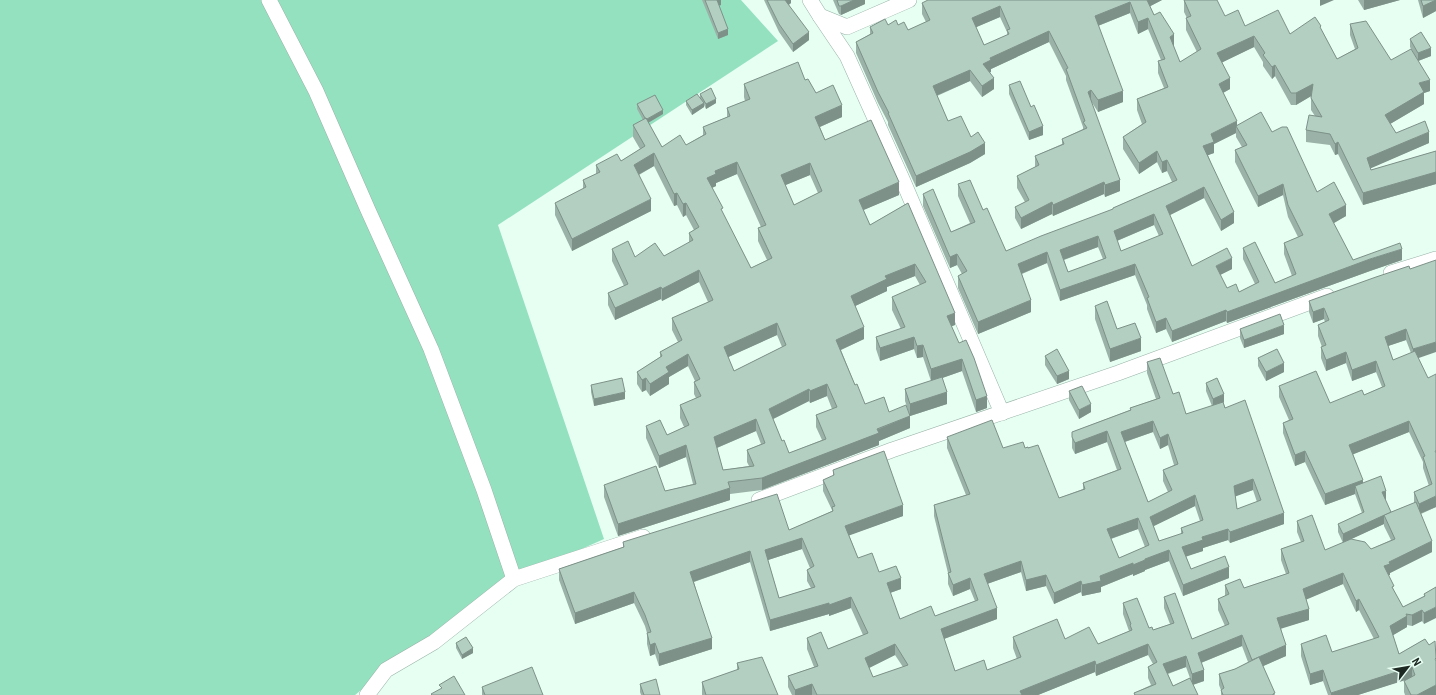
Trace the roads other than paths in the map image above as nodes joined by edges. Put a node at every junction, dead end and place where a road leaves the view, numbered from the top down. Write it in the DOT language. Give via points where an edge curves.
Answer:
graph roads {
  1 [pos="269,0"];
  2 [pos="810,0"];
  3 [pos="910,0"];
  4 [pos="820,16"];
  5 [pos="1436,259"];
  6 [pos="1379,277"];
  7 [pos="1338,292"];
  8 [pos="1002,413"];
  9 [pos="747,504"];
  10 [pos="660,532"];
  11 [pos="514,579"];
  12 [pos="368,695"];
  1 -- 11 [label="street" via="316,91 431,349"];
  2 -- 4 [label="street"];
  3 -- 4 [label="street" via="847,27"];
  4 -- 8 [label="street" via="847,56"];
  5 -- 6 [label="street"];
  7 -- 8 [label="street"];
  8 -- 9 [label="street" via="892,450"];
  10 -- 11 [label="street"];
  11 -- 12 [label="street" via="434,642 386,670"];
}
